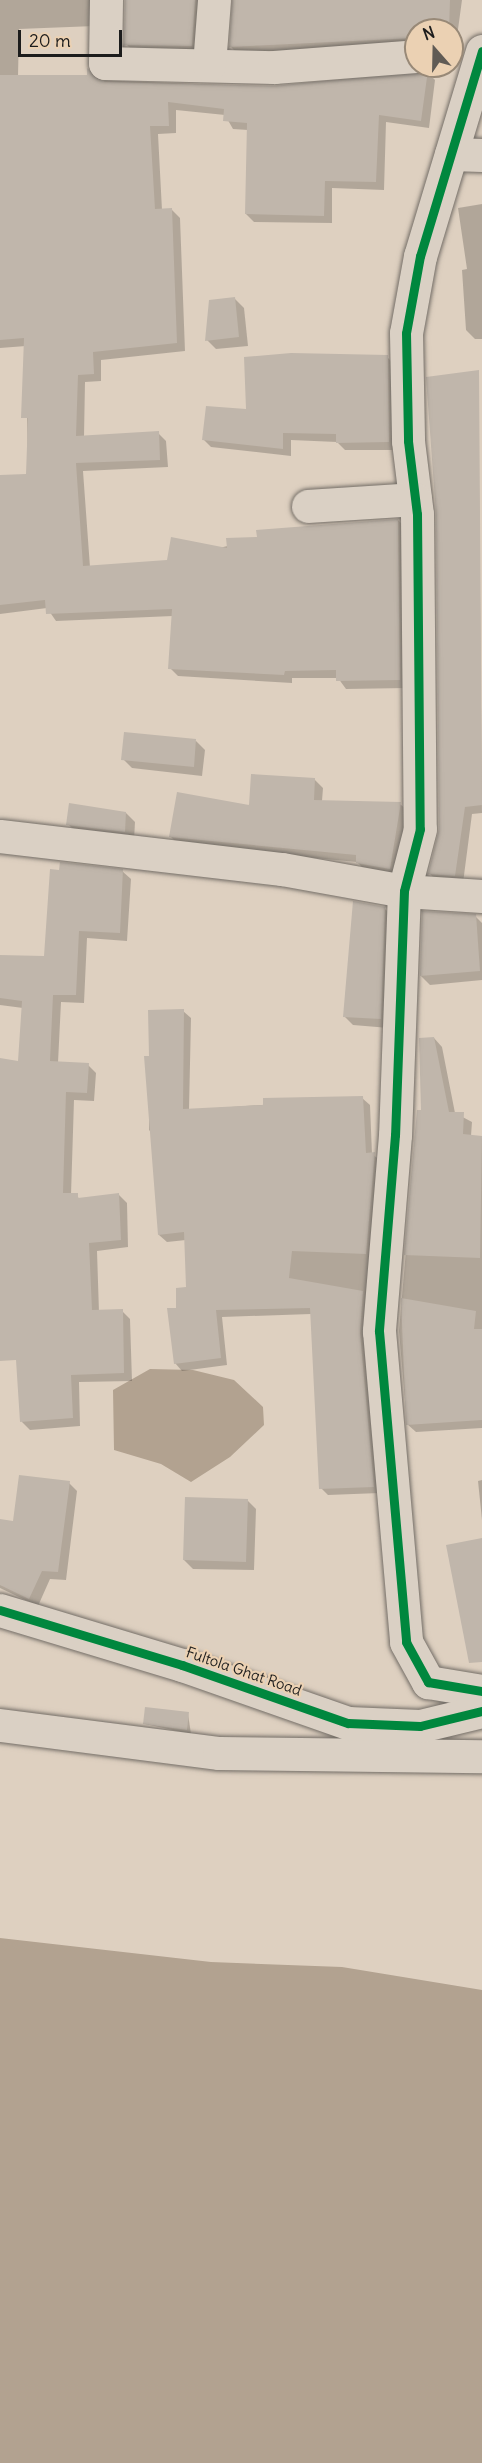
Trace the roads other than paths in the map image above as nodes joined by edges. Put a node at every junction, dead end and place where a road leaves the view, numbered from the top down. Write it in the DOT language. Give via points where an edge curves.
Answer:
graph roads {
  1 [pos="106,0"];
  2 [pos="214,0"];
  3 [pos="482,51"];
  4 [pos="464,52"];
  5 [pos="404,57"];
  6 [pos="209,65"];
  7 [pos="467,155"];
  8 [pos="415,499"];
  9 [pos="308,506"];
  10 [pos="0,836"];
  11 [pos="404,891"];
  12 [pos="482,896"];
  13 [pos="0,1610"];
  14 [pos="482,1691"];
  15 [pos="482,1711"];
  16 [pos="0,1725"];
  17 [pos="482,1756"];
  1 -- 6 [label="street" via="105,63"];
  2 -- 6 [label="street"];
  3 -- 4 [label="street"];
  3 -- 7 [label="street"];
  5 -- 6 [label="street" via="274,67"];
  7 -- 8 [label="street" via="420,256 406,333"];
  8 -- 9 [label="street"];
  8 -- 11 [label="street" via="420,829"];
  10 -- 11 [label="street" via="282,869"];
  11 -- 12 [label="street"];
  11 -- 14 [label="street" via="396,1135 379,1330 401,1606 406,1642 428,1682"];
  13 -- 15 [label="street, Fultola Ghat Road" via="182,1665 348,1724 420,1726"];
  16 -- 17 [label="street" via="219,1753"];
}
